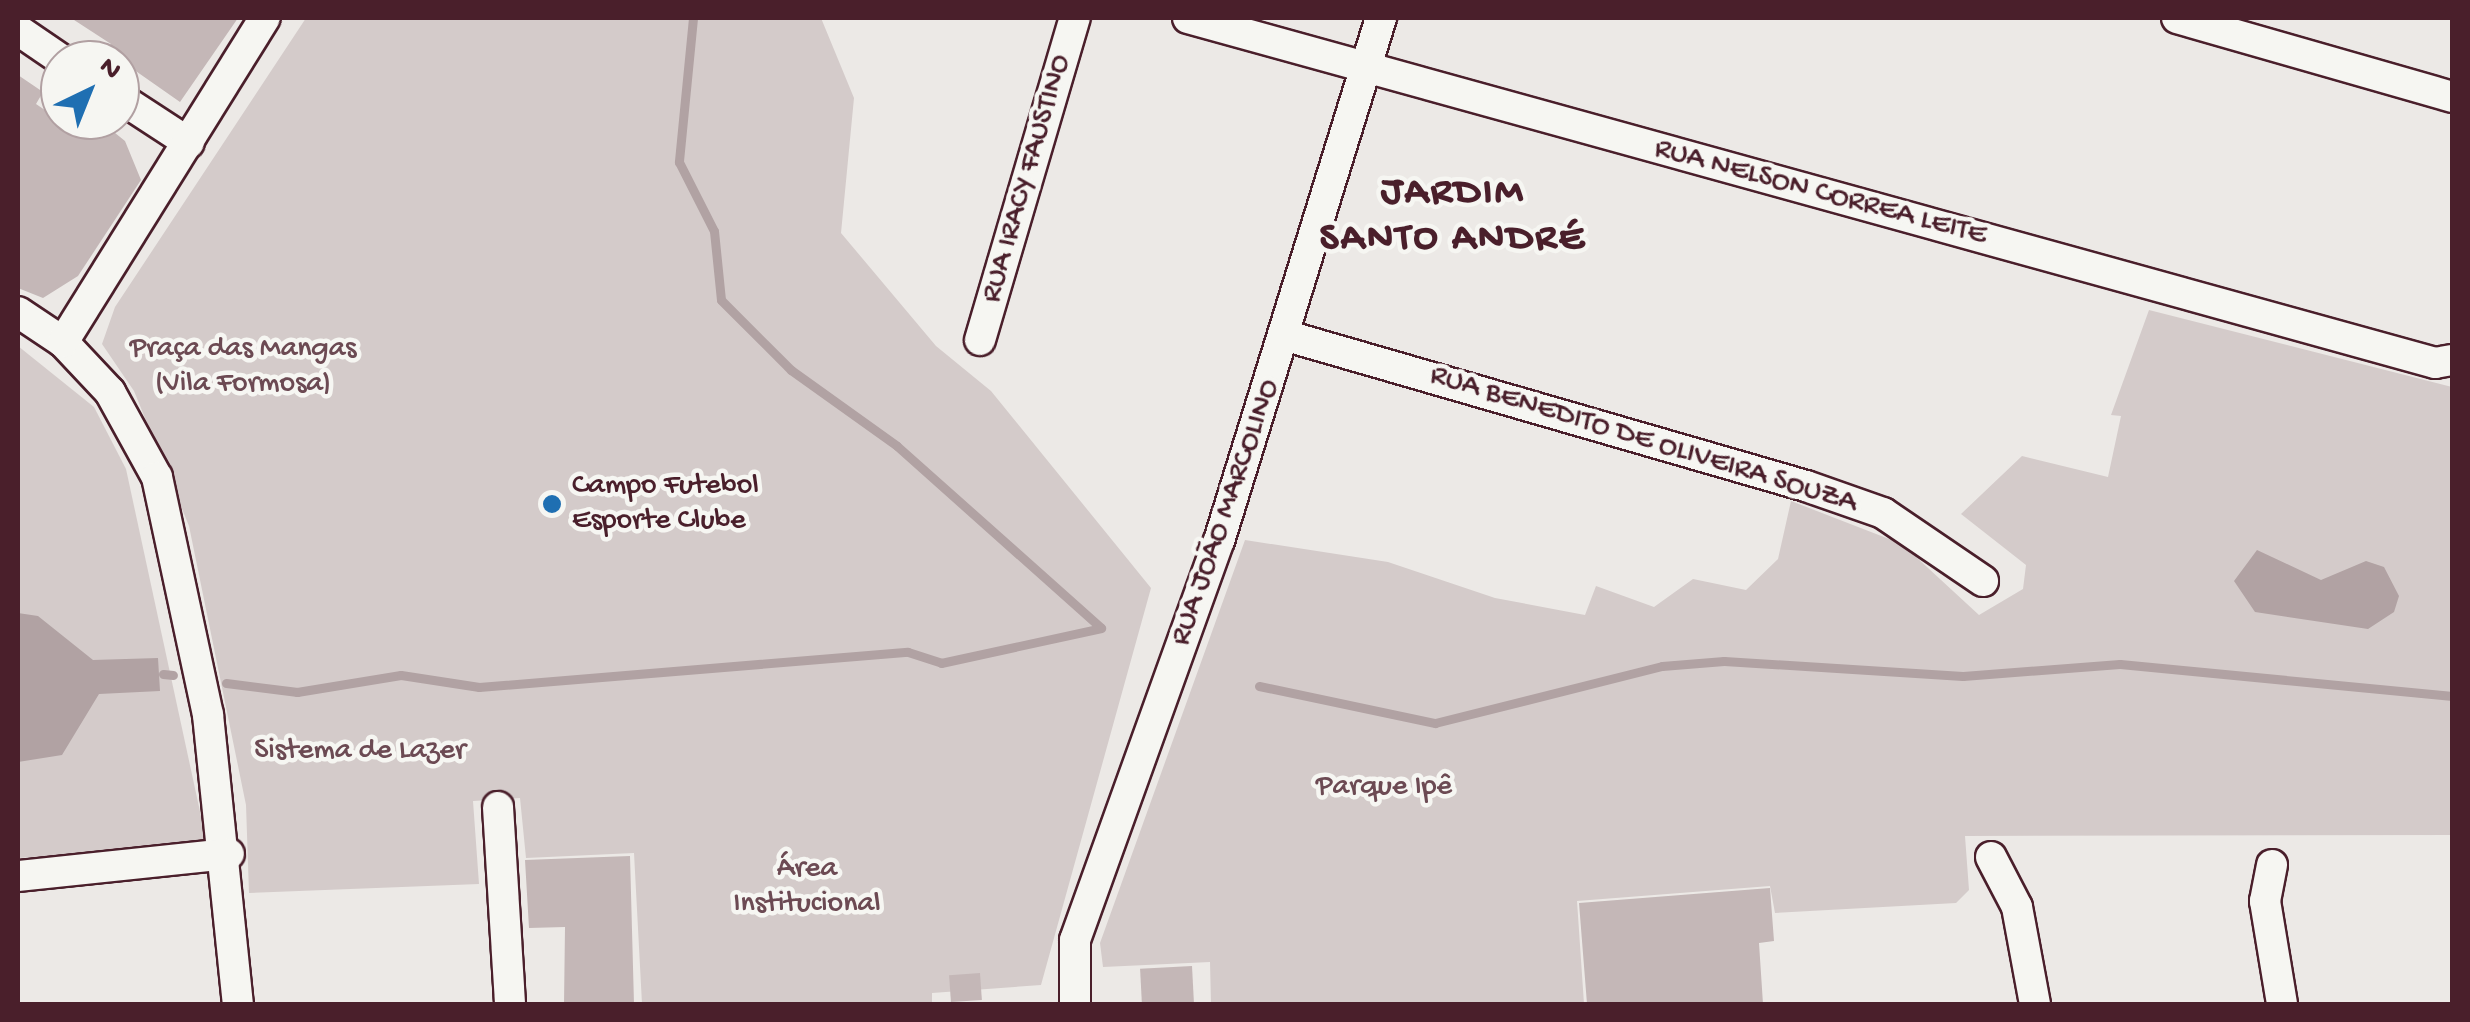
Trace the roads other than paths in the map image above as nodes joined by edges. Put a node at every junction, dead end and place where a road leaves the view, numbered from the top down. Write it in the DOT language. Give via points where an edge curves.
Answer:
graph roads {
  1 [pos="265,18"];
  2 [pos="1075,18"];
  3 [pos="1188,18"];
  4 [pos="1381,18"];
  5 [pos="2177,18"];
  6 [pos="18,30"];
  7 [pos="40,45"];
  8 [pos="1366,69"];
  9 [pos="2452,97"];
  10 [pos="140,111"];
  11 [pos="189,143"];
  12 [pos="18,312"];
  13 [pos="1286,336"];
  14 [pos="980,340"];
  15 [pos="63,342"];
  16 [pos="2452,360"];
  17 [pos="1983,581"];
  18 [pos="498,808"];
  19 [pos="229,854"];
  20 [pos="1991,858"];
  21 [pos="2272,865"];
  22 [pos="18,876"];
  23 [pos="238,1004"];
  24 [pos="510,1004"];
  25 [pos="1074,1004"];
  26 [pos="2035,1004"];
  27 [pos="2282,1004"];
  1 -- 11 [label="street"];
  2 -- 14 [label="street, RUA IRACY FAUSTINO"];
  3 -- 8 [label="street, RUA NELSON CORREA LEITE"];
  4 -- 8 [label="street, RUA JOÃO MARCOLINO"];
  5 -- 9 [label="street"];
  6 -- 7 [label="street"];
  8 -- 13 [label="street, RUA JOÃO MARCOLINO"];
  8 -- 16 [label="street, RUA NELSON CORREA LEITE" via="2435,363"];
  10 -- 11 [label="street"];
  11 -- 15 [label="street"];
  12 -- 15 [label="street"];
  13 -- 17 [label="street, RUA BENEDITO DE OLIVEIRA SOUZA" via="1806,486 1883,514"];
  13 -- 25 [label="street, RUA JOÃO MARCOLINO" via="1075,940"];
  15 -- 19 [label="street" via="110,392 157,477"];
  18 -- 24 [label="street"];
  19 -- 22 [label="street"];
  19 -- 23 [label="street"];
  20 -- 26 [label="street" via="2017,907"];
  21 -- 27 [label="street" via="2265,901"];
}
